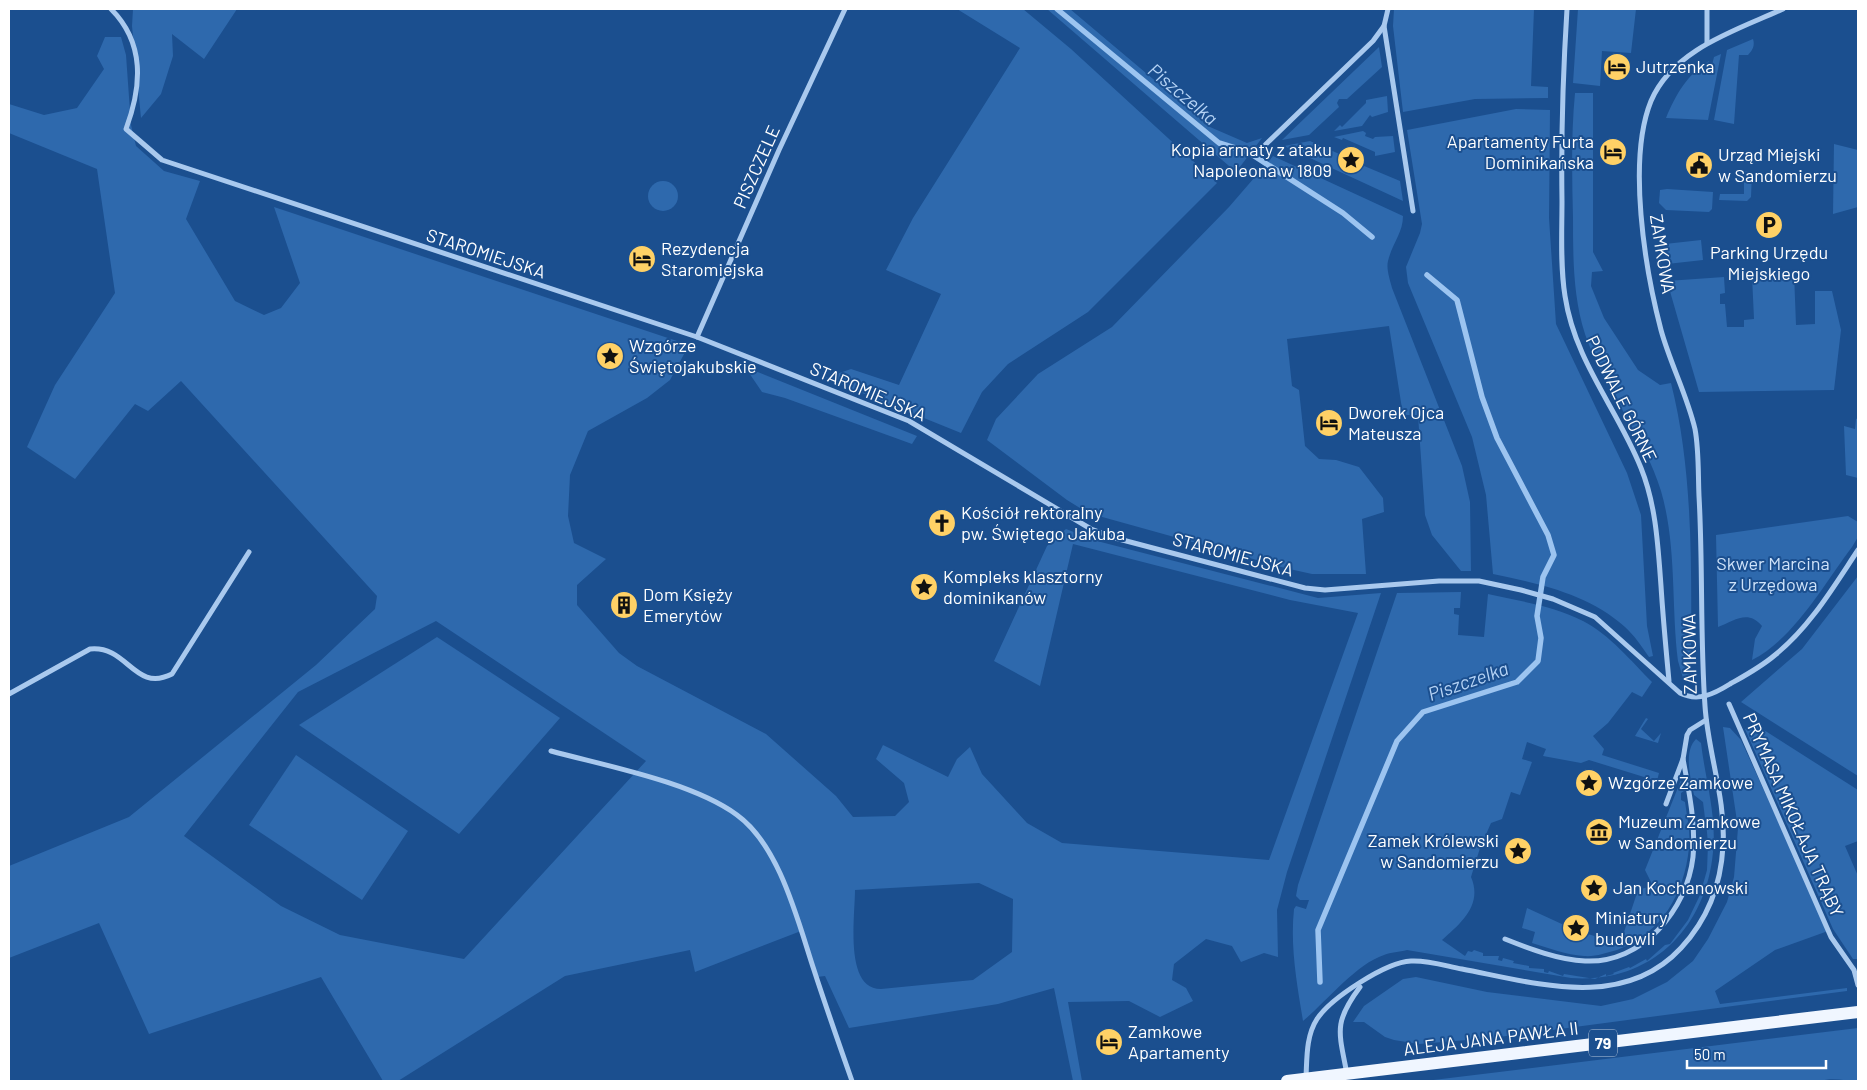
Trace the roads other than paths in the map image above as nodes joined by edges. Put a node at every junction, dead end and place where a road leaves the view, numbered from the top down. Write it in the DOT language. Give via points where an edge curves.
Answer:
graph roads {
  1 [pos="111,9"];
  2 [pos="845,9"];
  3 [pos="1388,9"];
  4 [pos="1567,9"];
  5 [pos="1707,9"];
  6 [pos="1783,9"];
  7 [pos="1384,26"];
  8 [pos="1707,43"];
  9 [pos="1264,146"];
  10 [pos="1413,211"];
  11 [pos="697,337"];
  12 [pos="1858,550"];
  13 [pos="249,552"];
  14 [pos="1669,681"];
  15 [pos="9,694"];
  16 [pos="1704,697"];
  17 [pos="1730,704"];
  18 [pos="1706,720"];
  19 [pos="551,751"];
  20 [pos="1683,759"];
  21 [pos="1666,804"];
  22 [pos="1505,939"];
  23 [pos="1363,982"];
  24 [pos="1858,986"];
  25 [pos="1858,1012"];
  26 [pos="1347,1074"];
  27 [pos="1306,1078"];
  28 [pos="852,1081"];
  29 [pos="1287,1081"];
  1 -- 11 [label="street, STAROMIEJSKA" via="125,25 137,57 133,111 126,129 162,160"];
  2 -- 11 [label="street, PISZCZELE"];
  3 -- 7 [label="street"];
  4 -- 14 [label="street, PODWALE GÓRNE" via="1561,101 1565,295 1583,359 1625,434 1650,494 1657,530"];
  5 -- 8 [label="street"];
  6 -- 8 [label="street, ZAMKOWA"];
  7 -- 9 [label="street" via="1373,41"];
  7 -- 10 [label="street"];
  8 -- 16 [label="street, ZAMKOWA" via="1682,60 1651,100 1644,130 1640,192 1642,226 1662,331 1695,432 1702,543"];
  11 -- 14 [label="street, STAROMIEJSKA" via="909,421 1068,518 1115,538 1315,589 1479,580 1521,590 1595,616"];
  12 -- 16 [label="street" via="1827,597 1792,640 1759,668"];
  13 -- 15 [label="street" via="172,674 156,681 148,679 110,651 90,649"];
  14 -- 16 [label="street, STAROMIEJSKA" via="1688,697"];
  16 -- 18 [label="street, ZAMKOWA"];
  17 -- 24 [label="street, PRYMASA MIKOŁAJA TRĄBY" via="1831,937 1854,970"];
  18 -- 20 [label="street" via="1687,735"];
  18 -- 23 [label="street, ZAMKOWA" via="1722,812 1721,871 1712,899 1689,940 1662,966 1628,982 1586,989 1409,961 1398,963"];
  19 -- 28 [label="street" via="624,770 702,796 739,816 757,836 784,881"];
  20 -- 21 [label="street"];
  20 -- 22 [label="street" via="1693,839 1691,872 1686,891 1669,920 1657,932 1624,952 1593,962 1572,960"];
  23 -- 26 [label="street, ZAMKOWA" via="1340,1019"];
  23 -- 27 [label="street, ZAMKOWA" via="1333,1002 1318,1018 1307,1051"];
  25 -- 26 [label="main road, ALEJA JANA PAWŁA II / 79"];
  26 -- 27 [label="main road, ALEJA JANA PAWŁA II / 79"];
  27 -- 29 [label="main road, 79"];
}
